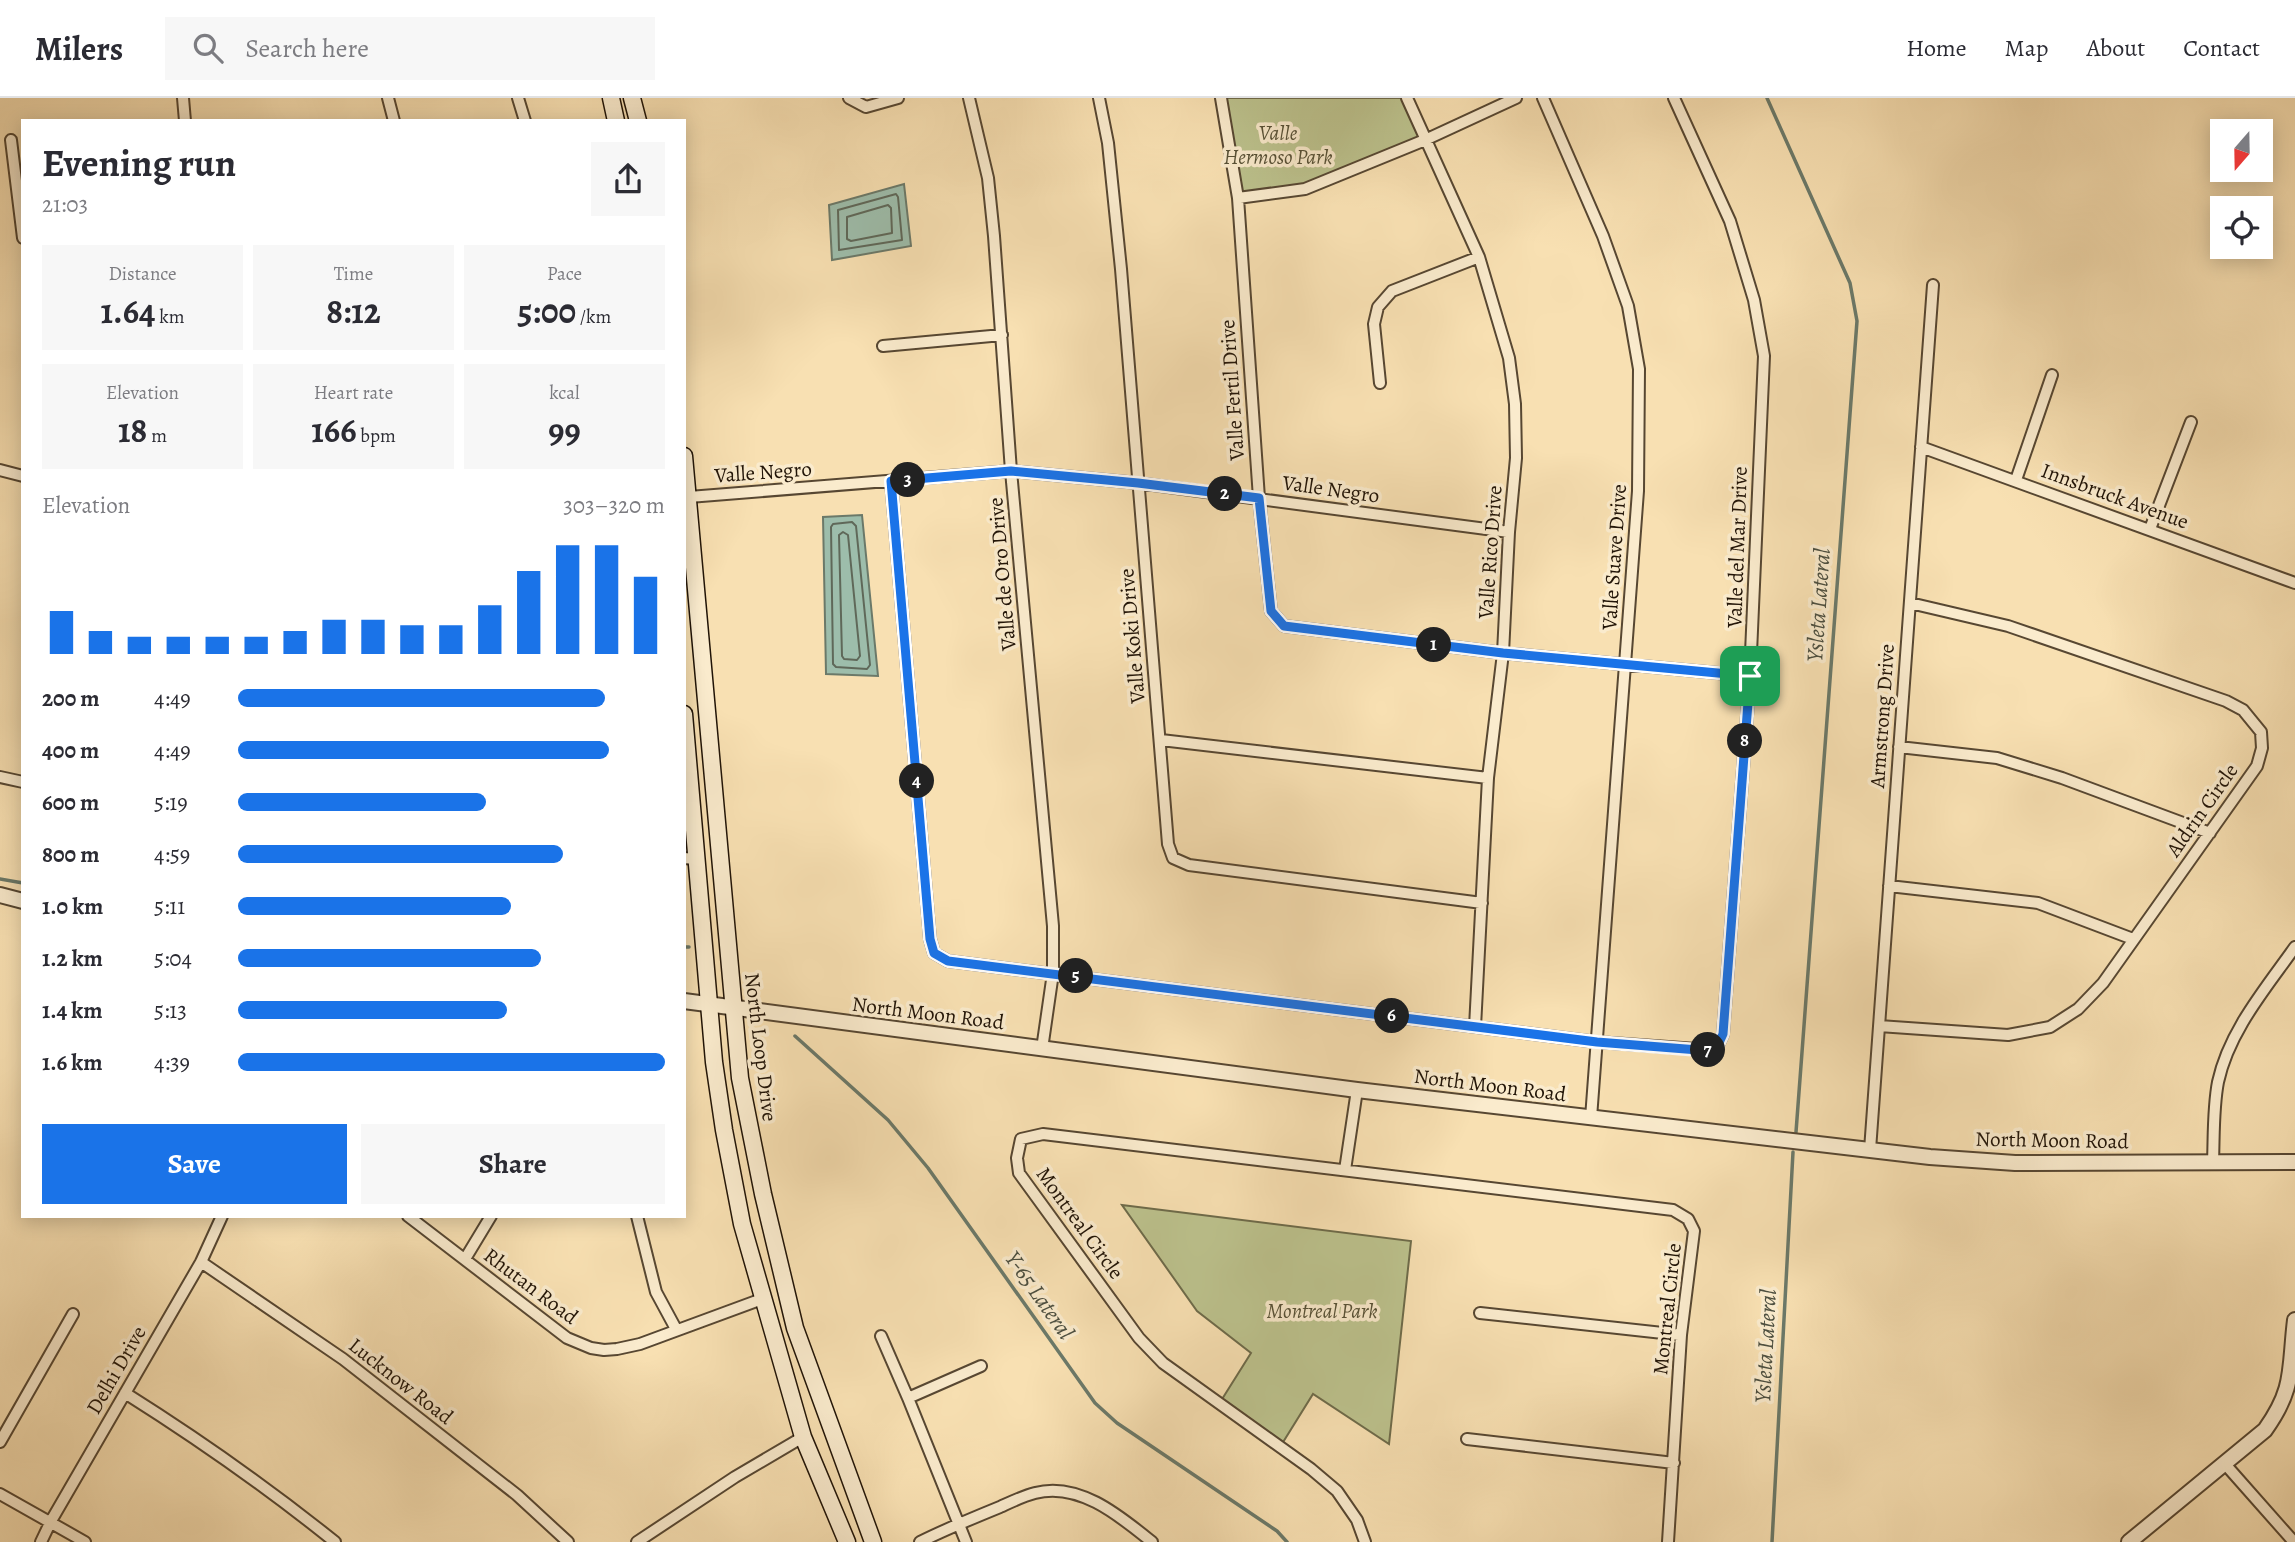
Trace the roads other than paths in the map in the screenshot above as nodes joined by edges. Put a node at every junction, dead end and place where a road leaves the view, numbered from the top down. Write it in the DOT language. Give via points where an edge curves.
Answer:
graph roads {
  1 [pos="183,98"];
  2 [pos="388,98"];
  3 [pos="519,98"];
  4 [pos="611,98"];
  5 [pos="632,98"];
  6 [pos="849,98"];
  7 [pos="898,98"];
  8 [pos="969,98"];
  9 [pos="1099,98"];
  10 [pos="1221,98"];
  11 [pos="1407,98"];
  12 [pos="1516,98"];
  13 [pos="1543,98"];
  14 [pos="1674,98"];
  15 [pos="185,119"];
  16 [pos="393,119"];
  17 [pos="524,119"];
  18 [pos="616,119"];
  19 [pos="637,119"];
  20 [pos="11,140"];
  21 [pos="1425,140"];
  22 [pos="1238,198"];
  23 [pos="21,222"];
  24 [pos="1479,257"];
  25 [pos="1933,285"];
  26 [pos="1002,334"];
  27 [pos="883,346"];
  28 [pos="2052,375"];
  29 [pos="1380,383"];
  30 [pos="2191,422"];
  31 [pos="1921,447"];
  32 [pos="0,470"];
  33 [pos="1011,471"];
  34 [pos="686,472"];
  35 [pos="21,475"];
  36 [pos="2016,480"];
  37 [pos="891,481"];
  38 [pos="1138,483"];
  39 [pos="689,496"];
  40 [pos="1259,498"];
  41 [pos="2150,529"];
  42 [pos="1508,532"];
  43 [pos="2295,583"];
  44 [pos="1910,603"];
  45 [pos="1503,653"];
  46 [pos="1626,665"];
  47 [pos="1750,676"];
  48 [pos="1161,740"];
  49 [pos="1899,747"];
  50 [pos="686,762"];
  51 [pos="0,777"];
  52 [pos="1488,778"];
  53 [pos="21,782"];
  54 [pos="2210,833"];
  55 [pos="690,859"];
  56 [pos="1889,886"];
  57 [pos="0,895"];
  58 [pos="21,900"];
  59 [pos="1482,903"];
  60 [pos="2133,939"];
  61 [pos="2295,947"];
  62 [pos="1053,973"];
  63 [pos="686,1001"];
  64 [pos="710,1006"];
  65 [pos="733,1008"];
  66 [pos="1879,1026"];
  67 [pos="1475,1027"];
  68 [pos="1597,1042"];
  69 [pos="1042,1049"];
  70 [pos="1357,1090"];
  71 [pos="1591,1118"];
  72 [pos="1870,1150"];
  73 [pos="2213,1162"];
  74 [pos="2295,1162"];
  75 [pos="1345,1170"];
  76 [pos="221,1218"];
  77 [pos="411,1218"];
  78 [pos="490,1218"];
  79 [pos="637,1218"];
  80 [pos="465,1259"];
  81 [pos="201,1262"];
  82 [pos="762,1299"];
  83 [pos="1480,1313"];
  84 [pos="73,1314"];
  85 [pos="2295,1320"];
  86 [pos="676,1329"];
  87 [pos="1681,1335"];
  88 [pos="881,1336"];
  89 [pos="981,1366"];
  90 [pos="125,1393"];
  91 [pos="908,1398"];
  92 [pos="803,1437"];
  93 [pos="1467,1439"];
  94 [pos="0,1442"];
  95 [pos="1674,1463"];
  96 [pos="2225,1464"];
  97 [pos="0,1494"];
  98 [pos="51,1521"];
  99 [pos="958,1524"];
  100 [pos="1144,1540"];
  101 [pos="41,1542"];
  102 [pos="85,1542"];
  103 [pos="335,1542"];
  104 [pos="568,1542"];
  105 [pos="636,1542"];
  106 [pos="847,1542"];
  107 [pos="873,1542"];
  108 [pos="920,1542"];
  109 [pos="966,1542"];
  110 [pos="1364,1542"];
  111 [pos="1668,1542"];
  112 [pos="2130,1542"];
  113 [pos="2294,1542"];
  1 -- 15 [label="street"];
  2 -- 16 [label="street"];
  3 -- 17 [label="street"];
  4 -- 18 [label="main road"];
  5 -- 19 [label="main road"];
  6 -- 7 [label="street" via="866,107"];
  8 -- 26 [label="street, Valle de Oro Drive" via="988,178"];
  9 -- 38 [label="street, Valle Koki Drive" via="1108,143"];
  10 -- 22 [label="street, Valle Fertil Drive"];
  11 -- 21 [label="street, Valle Rico Drive"];
  12 -- 21 [label="street"];
  13 -- 46 [label="street, Valle Suave Drive" via="1629,306 1639,369 1638,491"];
  14 -- 47 [label="street, Valle del Mar Drive" via="1730,221 1754,300 1764,356"];
  20 -- 23 [label="street"];
  21 -- 22 [label="street" via="1305,190"];
  21 -- 24 [label="street, Valle Rico Drive"];
  22 -- 40 [label="street, Valle Fertil Drive"];
  24 -- 29 [label="street" via="1392,291 1378,307 1374,324"];
  24 -- 42 [label="street, Valle Rico Drive" via="1509,358 1515,404 1516,458"];
  25 -- 31 [label="street, Armstrong Drive"];
  26 -- 27 [label="street"];
  26 -- 33 [label="street, Valle de Oro Drive"];
  28 -- 36 [label="street"];
  30 -- 41 [label="street"];
  31 -- 36 [label="street, Innsbruck Avenue"];
  31 -- 44 [label="street, Armstrong Drive"];
  32 -- 35 [label="street"];
  33 -- 37 [label="street, Valle Negro"];
  33 -- 38 [label="street, Valle Negro"];
  33 -- 62 [label="street, Valle de Oro Drive" via="1053,926"];
  34 -- 39 [label="main road, North Loop Drive"];
  36 -- 41 [label="street, Innsbruck Avenue"];
  37 -- 39 [label="street, Valle Negro"];
  37 -- 62 [label="street" via="934,953 948,961"];
  38 -- 40 [label="street, Valle Negro"];
  38 -- 48 [label="street, Valle Koki Drive"];
  39 -- 65 [label="main road, North Loop Drive"];
  40 -- 42 [label="street, Valle Negro"];
  40 -- 45 [label="street, Valle Fertil Drive" via="1271,611 1284,626"];
  41 -- 43 [label="street, Innsbruck Avenue"];
  42 -- 45 [label="street, Valle Rico Drive"];
  44 -- 49 [label="street, Armstrong Drive"];
  44 -- 54 [label="street, Aldrin Circle" via="2021,630 2243,710 2261,732 2260,756"];
  45 -- 46 [label="street, Valle Fertil Drive"];
  45 -- 52 [label="street, Valle Rico Drive"];
  46 -- 47 [label="street, Valle Fertil Drive"];
  46 -- 68 [label="street, Valle Suave Drive"];
  47 -- 68 [label="street, Valle del Mar Drive" via="1723,1034 1711,1051"];
  48 -- 52 [label="street"];
  48 -- 59 [label="street, Valle Koki Drive" via="1168,844 1174,858 1189,865"];
  49 -- 54 [label="street" via="2007,760"];
  49 -- 56 [label="street, Armstrong Drive"];
  50 -- 55 [label="main road"];
  51 -- 53 [label="street"];
  52 -- 59 [label="street, Valle Rico Drive"];
  54 -- 60 [label="street, Aldrin Circle"];
  55 -- 64 [label="main road"];
  56 -- 60 [label="street" via="2038,904"];
  56 -- 66 [label="street, Armstrong Drive"];
  57 -- 58 [label="street"];
  59 -- 67 [label="street, Valle Rico Drive"];
  60 -- 66 [label="street, Aldrin Circle" via="2087,1001 2050,1027 2008,1035"];
  61 -- 73 [label="street" via="2242,1024 2223,1066 2215,1109"];
  62 -- 67 [label="street"];
  62 -- 69 [label="street, Valle de Oro Drive"];
  63 -- 64 [label="street, North Moon Road"];
  64 -- 65 [label="street, North Moon Road"];
  64 -- 82 [label="main road" via="724,1130"];
  65 -- 69 [label="street, North Moon Road"];
  65 -- 107 [label="main road, North Loop Drive" via="743,1091 795,1328"];
  66 -- 72 [label="street, Armstrong Drive"];
  67 -- 68 [label="street"];
  68 -- 71 [label="street, Valle Suave Drive"];
  69 -- 70 [label="street, North Moon Road"];
  70 -- 71 [label="street, North Moon Road"];
  70 -- 75 [label="street"];
  71 -- 72 [label="street, North Moon Road"];
  72 -- 73 [label="street, North Moon Road" via="2015,1164"];
  73 -- 74 [label="street, North Moon Road"];
  75 -- 87 [label="street, Montreal Circle" via="1673,1210 1688,1219 1694,1231"];
  75 -- 110 [label="street, Montreal Circle" via="1043,1134 1021,1139 1017,1158 1019,1173 1139,1338 1163,1363 1337,1491 1357,1520"];
  76 -- 81 [label="street, Delhi Drive"];
  77 -- 80 [label="street, Rhutan Road"];
  78 -- 80 [label="street"];
  79 -- 86 [label="street" via="656,1292"];
  80 -- 86 [label="street, Rhutan Road" via="567,1338 591,1348 617,1349"];
  81 -- 90 [label="street, Delhi Drive"];
  81 -- 104 [label="street, Lucknow Road" via="343,1359 517,1494"];
  82 -- 86 [label="street, Rhutan Road"];
  82 -- 92 [label="main road"];
  83 -- 87 [label="street"];
  84 -- 94 [label="street"];
  85 -- 96 [label="street" via="2293,1384 2284,1409"];
  87 -- 95 [label="street, Montreal Circle"];
  88 -- 91 [label="street"];
  89 -- 91 [label="street"];
  90 -- 98 [label="street, Delhi Drive"];
  90 -- 103 [label="street" via="223,1456"];
  91 -- 99 [label="street"];
  92 -- 105 [label="street"];
  92 -- 106 [label="main road"];
  93 -- 95 [label="street"];
  95 -- 111 [label="street, Montreal Circle"];
  96 -- 112 [label="street"];
  96 -- 113 [label="street"];
  97 -- 98 [label="street"];
  98 -- 101 [label="street, Delhi Drive"];
  98 -- 102 [label="street"];
  99 -- 100 [label="street" via="1037,1492 1062,1492 1097,1503"];
  99 -- 108 [label="street"];
  99 -- 109 [label="street"];
}
